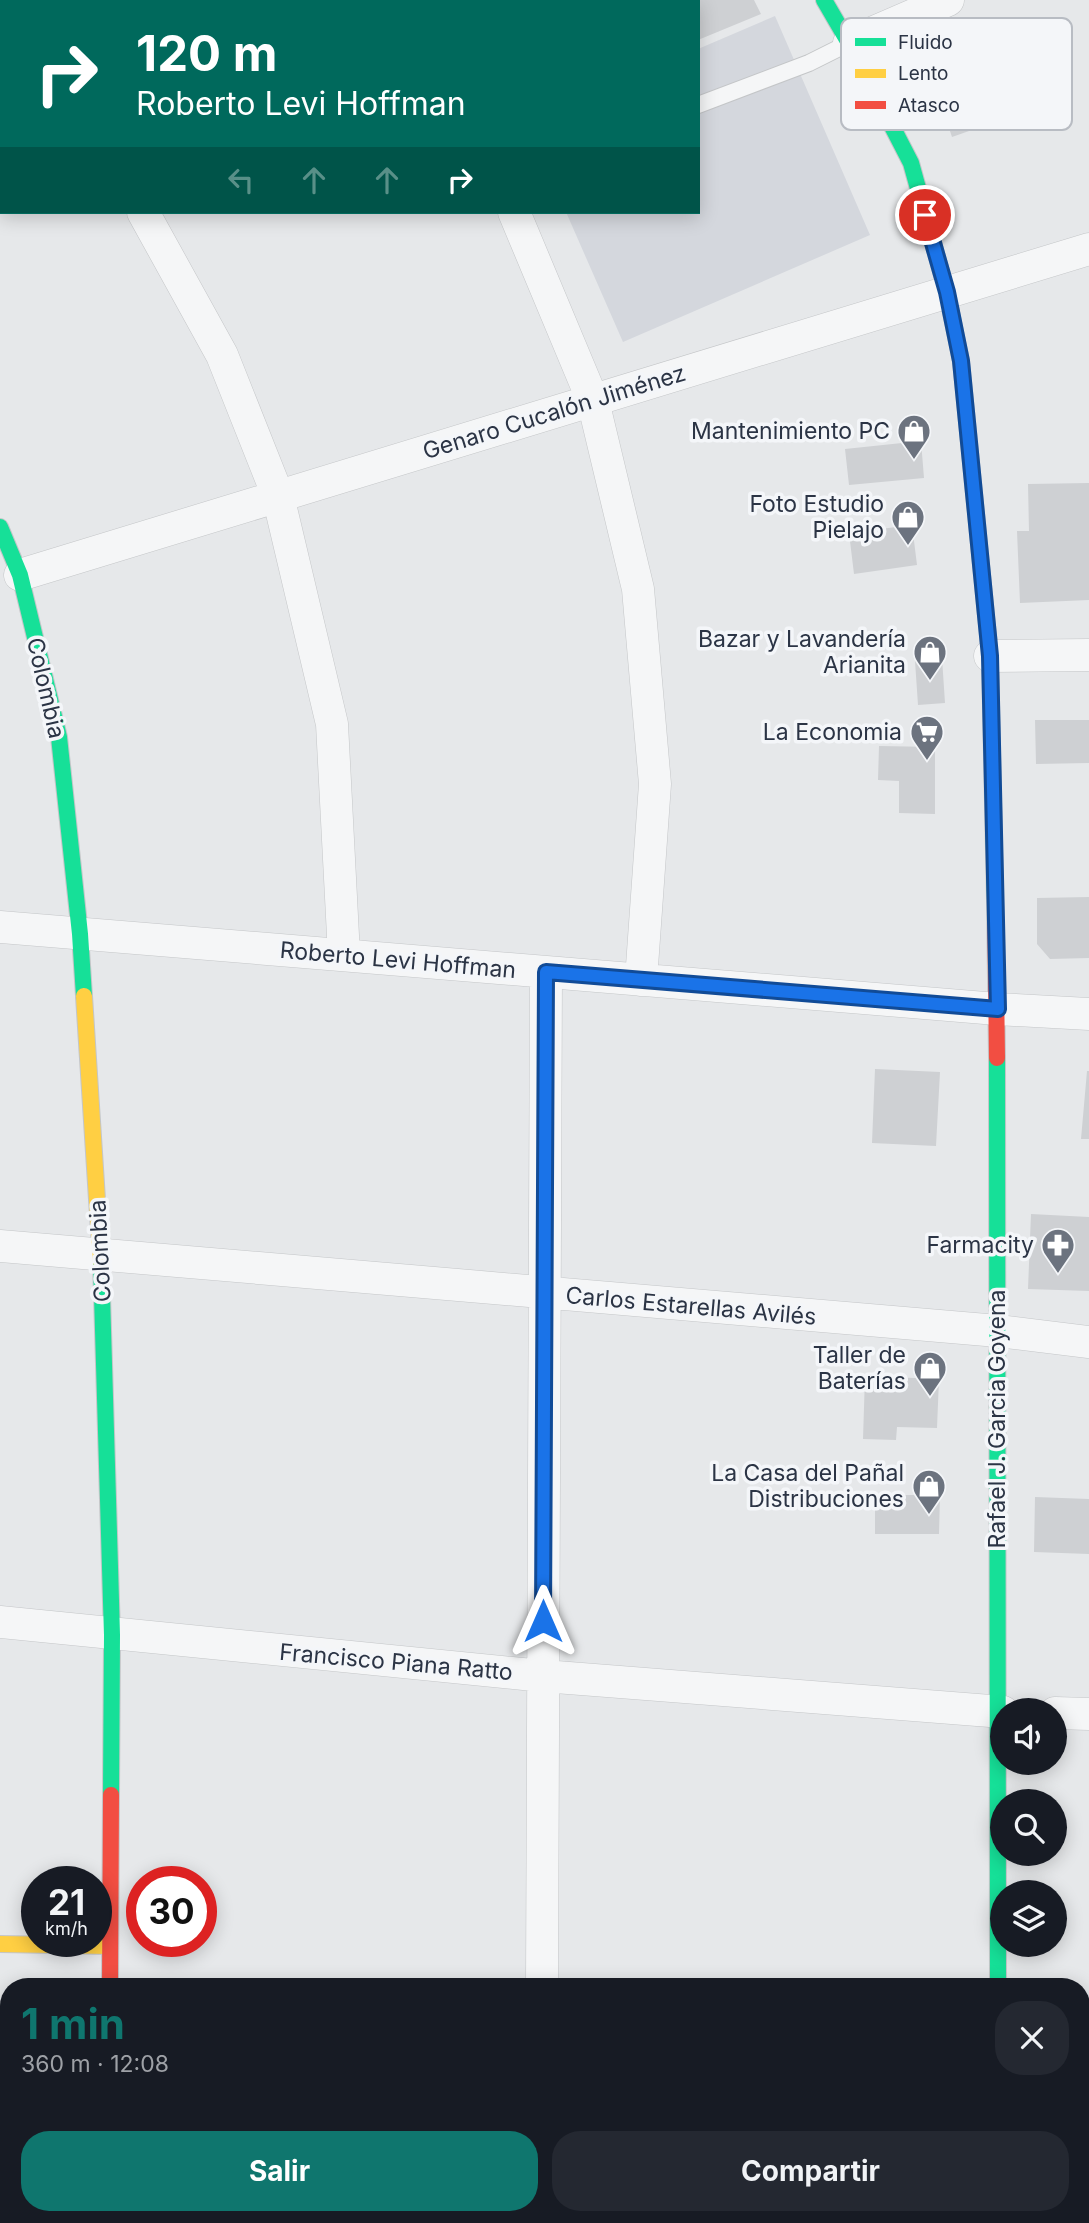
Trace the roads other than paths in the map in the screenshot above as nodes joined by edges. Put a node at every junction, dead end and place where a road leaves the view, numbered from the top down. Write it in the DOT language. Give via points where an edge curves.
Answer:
graph roads {
  1 [pos="824,0"];
  2 [pos="948,0"];
  3 [pos="907,18"];
  4 [pos="841,29"];
  5 [pos="841,47"];
  6 [pos="700,105"];
  7 [pos="894,130"];
  8 [pos="144,214"];
  9 [pos="515,214"];
  10 [pos="1089,249"];
  11 [pos="947,292"];
  12 [pos="593,401"];
  13 [pos="278,496"];
  14 [pos="0,527"];
  15 [pos="19,575"];
  16 [pos="1089,654"];
  17 [pos="990,656"];
  18 [pos="0,928"];
  19 [pos="80,934"];
  20 [pos="344,955"];
  21 [pos="546,972"];
  22 [pos="641,980"];
  23 [pos="998,1009"];
  24 [pos="1089,1014"];
  25 [pos="0,1246"];
  26 [pos="101,1254"];
  27 [pos="544,1293"];
  28 [pos="998,1331"];
  29 [pos="1089,1342"];
  30 [pos="0,1622"];
  31 [pos="112,1635"];
  32 [pos="543,1676"];
  33 [pos="1000,1698"];
  34 [pos="990,1711"];
  35 [pos="1067,1713"];
  36 [pos="1089,1714"];
  37 [pos="1000,1775"];
  38 [pos="111,1866"];
  39 [pos="0,1944"];
  40 [pos="21,1944"];
  41 [pos="110,1957"];
  42 [pos="110,1978"];
  43 [pos="542,1978"];
  44 [pos="998,1978"];
  1 -- 4 [label="street, Rafael J. Garcia Goyena"];
  2 -- 3 [label="street"];
  5 -- 6 [label="lane"];
  7 -- 11 [label="street, Rafael J. Garcia Goyena" via="911,163"];
  8 -- 13 [label="street" via="222,355"];
  9 -- 12 [label="street"];
  10 -- 11 [label="street, Genaro Cucalón Jiménez"];
  11 -- 12 [label="street, Genaro Cucalón Jiménez"];
  11 -- 17 [label="street, Rafael J. Garcia Goyena" via="961,361"];
  12 -- 13 [label="street, Genaro Cucalón Jiménez"];
  12 -- 22 [label="street" via="638,589 655,784"];
  13 -- 15 [label="street, Genaro Cucalón Jiménez"];
  13 -- 20 [label="street" via="332,724"];
  14 -- 15 [label="street, Colombia"];
  15 -- 19 [label="street, Colombia" via="59,737"];
  16 -- 17 [label="street"];
  17 -- 23 [label="street, Rafael J. Garcia Goyena"];
  18 -- 19 [label="street, Roberto Levi Hoffman"];
  19 -- 20 [label="street, Roberto Levi Hoffman"];
  19 -- 26 [label="street, Colombia"];
  20 -- 21 [label="street, Roberto Levi Hoffman"];
  21 -- 22 [label="street, Roberto Levi Hoffman"];
  21 -- 27 [label="street"];
  22 -- 23 [label="street, Roberto Levi Hoffman"];
  23 -- 24 [label="street, Roberto Levi Hoffman"];
  23 -- 28 [label="street, Rafael J. Garcia Goyena"];
  25 -- 26 [label="street, Carlos Estarellas Avilés"];
  26 -- 27 [label="street, Carlos Estarellas Avilés"];
  26 -- 31 [label="street, Colombia"];
  27 -- 28 [label="street, Carlos Estarellas Avilés"];
  27 -- 32 [label="street"];
  28 -- 29 [label="street, Carlos Estarellas Avilés"];
  28 -- 33 [label="street, Rafael J. Garcia Goyena"];
  30 -- 31 [label="street, Francisco Piana Ratto"];
  31 -- 32 [label="street, Francisco Piana Ratto"];
  31 -- 38 [label="street, Colombia"];
  32 -- 34 [label="street, Francisco Piana Ratto"];
  32 -- 43 [label="street"];
  35 -- 36 [label="street"];
  37 -- 44 [label="street, Rafael J. Garcia Goyena"];
  39 -- 40 [label="street"];
  41 -- 42 [label="street, Colombia"];
}
